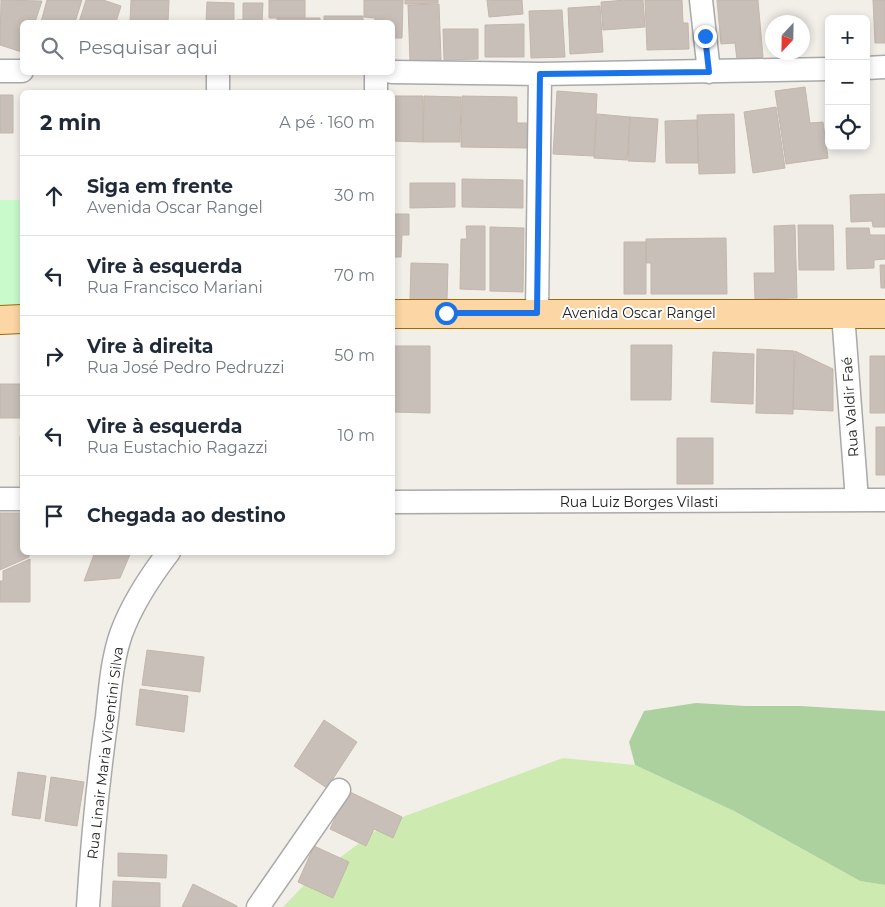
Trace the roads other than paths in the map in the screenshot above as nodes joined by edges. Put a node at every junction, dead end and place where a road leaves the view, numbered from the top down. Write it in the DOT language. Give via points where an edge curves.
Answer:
graph roads {
  1 [pos="701,0"];
  2 [pos="885,67"];
  3 [pos="870,68"];
  4 [pos="825,69"];
  5 [pos="0,71"];
  6 [pos="20,71"];
  7 [pos="395,72"];
  8 [pos="709,72"];
  9 [pos="540,74"];
  10 [pos="218,75"];
  11 [pos="376,75"];
  12 [pos="218,90"];
  13 [pos="376,90"];
  14 [pos="537,313"];
  15 [pos="395,314"];
  16 [pos="843,314"];
  17 [pos="885,314"];
  18 [pos="20,319"];
  19 [pos="0,320"];
  20 [pos="0,499"];
  21 [pos="20,499"];
  22 [pos="857,500"];
  23 [pos="885,500"];
  24 [pos="395,502"];
  25 [pos="167,555"];
  26 [pos="340,790"];
  27 [pos="88,907"];
  28 [pos="258,907"];
  1 -- 8 [label="street"];
  2 -- 3 [label="street"];
  4 -- 8 [label="street"];
  5 -- 6 [label="street"];
  7 -- 9 [label="street"];
  8 -- 9 [label="street"];
  9 -- 14 [label="street"];
  10 -- 12 [label="street"];
  11 -- 13 [label="street"];
  14 -- 15 [label="main road, Avenida Oscar Rangel"];
  14 -- 16 [label="main road, Avenida Oscar Rangel"];
  16 -- 17 [label="main road, Avenida Oscar Rangel"];
  16 -- 22 [label="street, Rua Valdir Faé"];
  18 -- 19 [label="main road"];
  20 -- 21 [label="street"];
  22 -- 23 [label="street, Rua Luiz Borges Vilasti"];
  22 -- 24 [label="street, Rua Luiz Borges Vilasti"];
  25 -- 27 [label="street, Rua Linair Maria Vicentini Silva" via="148,579 130,613 113,666"];
  26 -- 28 [label="street"];
}
